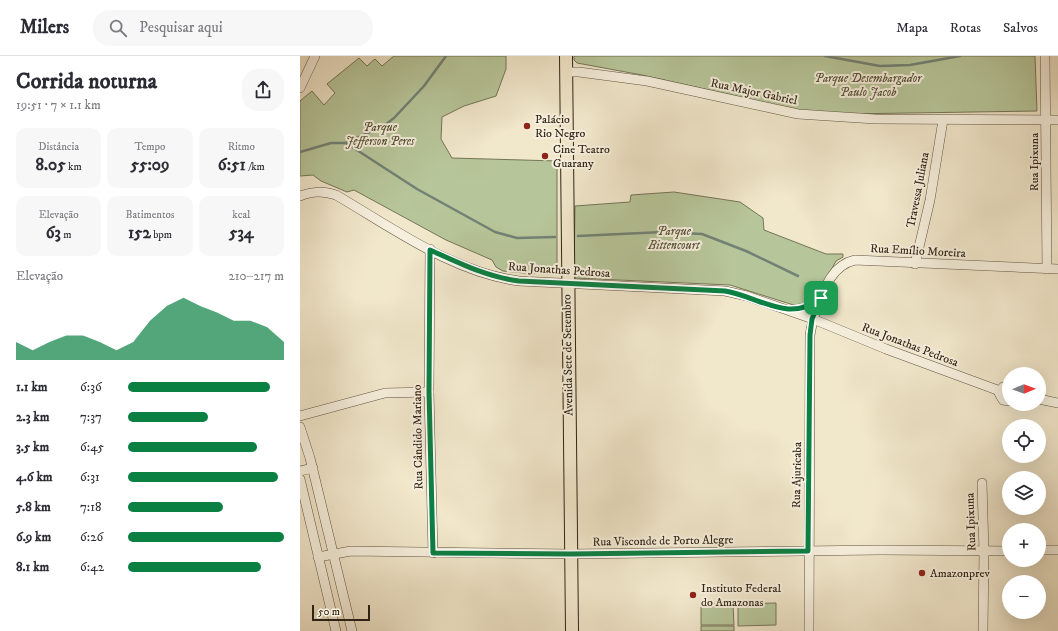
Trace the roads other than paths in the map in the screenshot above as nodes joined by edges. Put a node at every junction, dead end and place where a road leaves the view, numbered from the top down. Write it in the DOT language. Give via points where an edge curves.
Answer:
graph roads {
  1 [pos="315,56"];
  2 [pos="566,56"];
  3 [pos="1045,56"];
  4 [pos="566,72"];
  5 [pos="301,84"];
  6 [pos="943,120"];
  7 [pos="1058,120"];
  8 [pos="1046,121"];
  9 [pos="300,196"];
  10 [pos="430,250"];
  11 [pos="915,264"];
  12 [pos="1047,269"];
  13 [pos="1058,269"];
  14 [pos="568,283"];
  15 [pos="821,298"];
  16 [pos="786,310"];
  17 [pos="812,319"];
  18 [pos="1002,388"];
  19 [pos="1000,391"];
  20 [pos="429,392"];
  21 [pos="1002,399"];
  22 [pos="1046,401"];
  23 [pos="1058,403"];
  24 [pos="300,416"];
  25 [pos="300,427"];
  26 [pos="313,468"];
  27 [pos="300,471"];
  28 [pos="300,478"];
  29 [pos="982,483"];
  30 [pos="1002,550"];
  31 [pos="1046,550"];
  32 [pos="1058,550"];
  33 [pos="808,551"];
  34 [pos="984,551"];
  35 [pos="333,553"];
  36 [pos="433,553"];
  37 [pos="571,554"];
  38 [pos="318,557"];
  39 [pos="336,631"];
  40 [pos="352,631"];
  41 [pos="572,631"];
  42 [pos="809,631"];
  43 [pos="984,631"];
  1 -- 5 [label="street"];
  2 -- 4 [label="main road, Avenida Sete de Setembro"];
  3 -- 8 [label="street, Rua Ipixuna"];
  4 -- 6 [label="street, Rua Major Gabriel" via="647,81 798,114"];
  4 -- 14 [label="main road, Avenida Sete de Setembro"];
  6 -- 8 [label="street, Rua Major Gabriel"];
  6 -- 11 [label="street, Travessa Juliana" via="930,200"];
  7 -- 8 [label="street, Rua Major Gabriel"];
  8 -- 12 [label="street, Rua Ipixuna"];
  9 -- 10 [label="street, Rua Jonathas Pedrosa" via="315,192 336,195"];
  10 -- 14 [label="street, Rua Jonathas Pedrosa" via="493,276 519,281"];
  10 -- 20 [label="street, Rua Cândido Mariano"];
  11 -- 12 [label="street, Rua Emílio Moreira"];
  11 -- 15 [label="street, Rua Emílio Moreira" via="863,260 846,262 832,275"];
  12 -- 13 [label="street, Rua Emílio Moreira"];
  14 -- 16 [label="street, Rua Jonathas Pedrosa" via="725,291"];
  14 -- 37 [label="main road, Avenida Sete de Setembro"];
  15 -- 16 [label="street, Rua Jonathas Pedrosa" via="805,308"];
  15 -- 17 [label="street, Rua Emílio Moreira"];
  16 -- 17 [label="street, Rua Jonathas Pedrosa"];
  17 -- 19 [label="street, Rua Jonathas Pedrosa"];
  17 -- 33 [label="street, Rua Ajuricaba"];
  18 -- 19 [label="street"];
  19 -- 21 [label="street"];
  20 -- 24 [label="street" via="385,393 355,399"];
  20 -- 36 [label="street, Rua Cândido Mariano"];
  22 -- 23 [label="street"];
  25 -- 26 [label="street"];
  26 -- 27 [label="street"];
  26 -- 35 [label="street"];
  28 -- 38 [label="street"];
  29 -- 34 [label="street, Rua Ipixuna"];
  30 -- 34 [label="street, Rua Visconde de Porto Alegre"];
  31 -- 32 [label="street"];
  33 -- 34 [label="street, Rua Visconde de Porto Alegre"];
  33 -- 37 [label="street, Rua Visconde de Porto Alegre"];
  33 -- 42 [label="street, Rua Ajuricaba"];
  34 -- 43 [label="street, Rua Ipixuna"];
  35 -- 36 [label="street, Rua Visconde de Porto Alegre"];
  35 -- 38 [label="street, Rua Visconde de Porto Alegre"];
  35 -- 40 [label="street"];
  36 -- 37 [label="street, Rua Visconde de Porto Alegre"];
  37 -- 41 [label="main road, Avenida Sete de Setembro"];
  38 -- 39 [label="street"];
}
